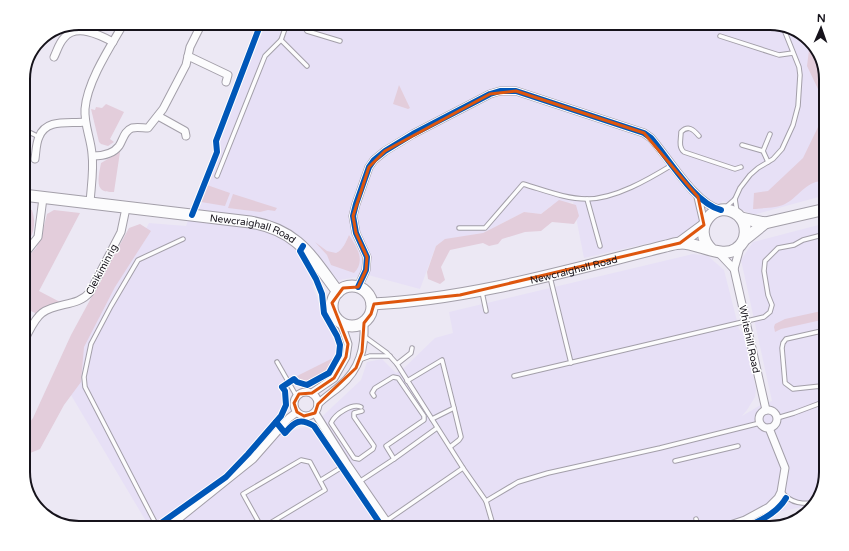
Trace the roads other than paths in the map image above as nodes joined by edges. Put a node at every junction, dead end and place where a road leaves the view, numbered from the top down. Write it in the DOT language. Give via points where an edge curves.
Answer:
graph roads {
  1 [pos="120,30"];
  2 [pos="198,30"];
  3 [pos="285,30"];
  4 [pos="306,30"];
  5 [pos="63,33"];
  6 [pos="785,33"];
  7 [pos="720,36"];
  8 [pos="281,40"];
  9 [pos="340,40"];
  10 [pos="113,42"];
  11 [pos="793,53"];
  12 [pos="188,56"];
  13 [pos="54,57"];
  14 [pos="307,66"];
  15 [pos="226,82"];
  16 [pos="158,116"];
  17 [pos="85,122"];
  18 [pos="30,132"];
  19 [pos="770,134"];
  20 [pos="186,136"];
  21 [pos="699,136"];
  22 [pos="39,137"];
  23 [pos="742,145"];
  24 [pos="763,151"];
  25 [pos="93,156"];
  26 [pos="35,159"];
  27 [pos="768,162"];
  28 [pos="672,165"];
  29 [pos="741,167"];
  30 [pos="217,176"];
  31 [pos="30,196"];
  32 [pos="698,197"];
  33 [pos="43,198"];
  34 [pos="587,199"];
  35 [pos="735,199"];
  36 [pos="90,203"];
  37 [pos="819,207"];
  38 [pos="126,208"];
  39 [pos="722,210"];
  40 [pos="819,211"];
  41 [pos="798,215"];
  42 [pos="739,217"];
  43 [pos="765,223"];
  44 [pos="704,224"];
  45 [pos="459,228"];
  46 [pos="819,236"];
  47 [pos="182,238"];
  48 [pos="743,242"];
  49 [pos="680,243"];
  50 [pos="600,246"];
  51 [pos="30,247"];
  52 [pos="715,251"];
  53 [pos="734,269"];
  54 [pos="549,275"];
  55 [pos="358,287"];
  56 [pos="481,290"];
  57 [pos="338,292"];
  58 [pos="372,304"];
  59 [pos="486,311"];
  60 [pos="747,322"];
  61 [pos="341,323"];
  62 [pos="364,323"];
  63 [pos="30,330"];
  64 [pos="819,332"];
  65 [pos="365,337"];
  66 [pos="412,348"];
  67 [pos="390,356"];
  68 [pos="359,360"];
  69 [pos="277,362"];
  70 [pos="570,363"];
  71 [pos="397,364"];
  72 [pos="514,376"];
  73 [pos="407,381"];
  74 [pos="819,386"];
  75 [pos="312,393"];
  76 [pos="374,396"];
  77 [pos="297,397"];
  78 [pos="318,404"];
  79 [pos="819,404"];
  80 [pos="454,408"];
  81 [pos="361,409"];
  82 [pos="766,410"];
  83 [pos="297,412"];
  84 [pos="315,412"];
  85 [pos="777,418"];
  86 [pos="432,419"];
  87 [pos="760,423"];
  88 [pos="437,428"];
  89 [pos="769,428"];
  90 [pos="738,446"];
  91 [pos="450,447"];
  92 [pos="394,458"];
  93 [pos="675,461"];
  94 [pos="347,464"];
  95 [pos="463,468"];
  96 [pos="320,480"];
  97 [pos="359,482"];
  98 [pos="782,492"];
  99 [pos="486,501"];
  100 [pos="807,504"];
  101 [pos="154,521"];
  102 [pos="176,521"];
  103 [pos="258,521"];
  104 [pos="274,521"];
  105 [pos="386,521"];
  106 [pos="492,521"];
  107 [pos="742,521"];
  1 -- 10 [label="street"];
  2 -- 12 [label="street"];
  3 -- 8 [label="lane"];
  4 -- 9 [label="lane"];
  5 -- 10 [label="street" via="87,31"];
  5 -- 13 [label="street"];
  6 -- 11 [label="lane"];
  7 -- 11 [label="lane" via="779,55"];
  8 -- 14 [label="lane"];
  8 -- 30 [label="lane" via="266,56"];
  10 -- 17 [label="street" via="87,94"];
  11 -- 27 [label="lane" via="800,75 798,106 782,149"];
  12 -- 15 [label="street" via="228,75"];
  12 -- 16 [label="street" via="186,66"];
  16 -- 20 [label="street" via="185,130"];
  16 -- 25 [label="street" via="148,128 132,128 128,131 119,146 112,151"];
  17 -- 22 [label="street" via="51,125"];
  17 -- 25 [label="street"];
  18 -- 22 [label="lane"];
  19 -- 24 [label="lane"];
  21 -- 29 [label="lane" via="694,129 684,129 681,132 680,146 684,152 735,169"];
  22 -- 26 [label="street"];
  23 -- 24 [label="lane"];
  24 -- 27 [label="lane"];
  25 -- 36 [label="street"];
  27 -- 35 [label="lane" via="750,175"];
  28 -- 32 [label="street"];
  28 -- 34 [label="lane" via="616,193"];
  28 -- 55 [label="street" via="644,133 516,91 490,94 402,140 385,151 369,167 353,216 356,233 368,261"];
  31 -- 33 [label="main road, Newcraighall Road"];
  32 -- 39 [label="street"];
  32 -- 44 [label="street"];
  33 -- 36 [label="main road, Newcraighall Road"];
  33 -- 51 [label="street" via="38,237"];
  34 -- 45 [label="lane" via="566,197 524,184 485,228"];
  34 -- 50 [label="lane"];
  35 -- 39 [label="lane"];
  35 -- 42 [label="lane"];
  36 -- 38 [label="main road, Newcraighall Road"];
  37 -- 41 [label="main road"];
  38 -- 57 [label="main road, Newcraighall Road" via="266,225 302,246"];
  38 -- 63 [label="street, Cleikiminrig" via="121,232 90,292 85,298 49,309 37,318"];
  39 -- 42 [label="main road, Newcraighall Road"];
  39 -- 44 [label="main road, Newcraighall Road" via="708,217"];
  40 -- 41 [label="main road, Newcraighall Road"];
  41 -- 43 [label="main road, Newcraighall Road"];
  42 -- 43 [label="main road, Newcraighall Road"];
  42 -- 48 [label="main road" via="745,228"];
  43 -- 48 [label="main road, Newcraighall Road"];
  44 -- 49 [label="main road, Newcraighall Road"];
  44 -- 52 [label="main road" via="704,239"];
  46 -- 60 [label="lane" via="778,248 771,254 764,271 772,305 770,312 764,317"];
  47 -- 101 [label="lane" via="138,260 91,344 84,377 85,386"];
  48 -- 52 [label="main road, Newcraighall Road" via="731,252"];
  48 -- 53 [label="street, Whitehill Road"];
  49 -- 52 [label="main road, Newcraighall Road"];
  49 -- 54 [label="main road, Newcraighall Road"];
  52 -- 53 [label="street, Whitehill Road"];
  53 -- 60 [label="street, Whitehill Road"];
  54 -- 56 [label="main road, Newcraighall Road"];
  54 -- 70 [label="lane"];
  55 -- 57 [label="main road" via="350,286"];
  55 -- 58 [label="main road" via="370,295"];
  56 -- 58 [label="main road, Newcraighall Road" via="441,298"];
  56 -- 59 [label="lane"];
  57 -- 61 [label="main road" via="334,299 333,311"];
  58 -- 62 [label="main road" via="371,314"];
  60 -- 70 [label="lane"];
  60 -- 82 [label="street, Whitehill Road"];
  61 -- 62 [label="main road" via="358,326"];
  61 -- 75 [label="street" via="348,344 346,357 334,378"];
  62 -- 65 [label="street"];
  64 -- 74 [label="lane" via="786,339 782,348 785,383 793,389"];
  65 -- 67 [label="lane"];
  65 -- 68 [label="street"];
  66 -- 71 [label="lane" via="411,353"];
  67 -- 68 [label="lane" via="370,356"];
  67 -- 71 [label="lane"];
  68 -- 78 [label="street" via="356,368 341,385"];
  69 -- 77 [label="lane"];
  70 -- 72 [label="lane"];
  71 -- 73 [label="lane"];
  73 -- 80 [label="lane" via="442,360"];
  73 -- 86 [label="lane"];
  75 -- 77 [label="street" via="302,393"];
  75 -- 78 [label="street"];
  76 -- 92 [label="lane" via="372,393 375,388 393,377 398,378 424,416 424,420 386,446"];
  77 -- 83 [label="street" via="294,406"];
  78 -- 84 [label="street"];
  79 -- 85 [label="lane"];
  80 -- 86 [label="lane"];
  80 -- 91 [label="lane" via="461,437"];
  81 -- 81 [label="lane" via="354,413 354,417 374,446 359,459 354,458 331,423 350,407 358,406"];
  82 -- 85 [label="street" via="772,411"];
  82 -- 87 [label="street" via="759,415"];
  83 -- 84 [label="street" via="304,416"];
  83 -- 102 [label="street" via="253,460"];
  84 -- 94 [label="street"];
  85 -- 89 [label="street" via="776,423"];
  86 -- 88 [label="lane"];
  87 -- 89 [label="street"];
  87 -- 99 [label="lane" via="548,473 518,482"];
  88 -- 91 [label="lane"];
  88 -- 92 [label="lane"];
  89 -- 98 [label="street" via="785,468"];
  90 -- 93 [label="lane"];
  91 -- 95 [label="lane"];
  92 -- 97 [label="lane"];
  94 -- 96 [label="lane"];
  94 -- 97 [label="street"];
  95 -- 99 [label="lane"];
  95 -- 105 [label="lane"];
  96 -- 103 [label="lane" via="310,462 301,460 243,494"];
  96 -- 104 [label="lane" via="326,490"];
  97 -- 105 [label="street"];
  98 -- 100 [label="lane" via="786,498"];
  98 -- 107 [label="street" via="769,507"];
  99 -- 106 [label="lane"];
}
